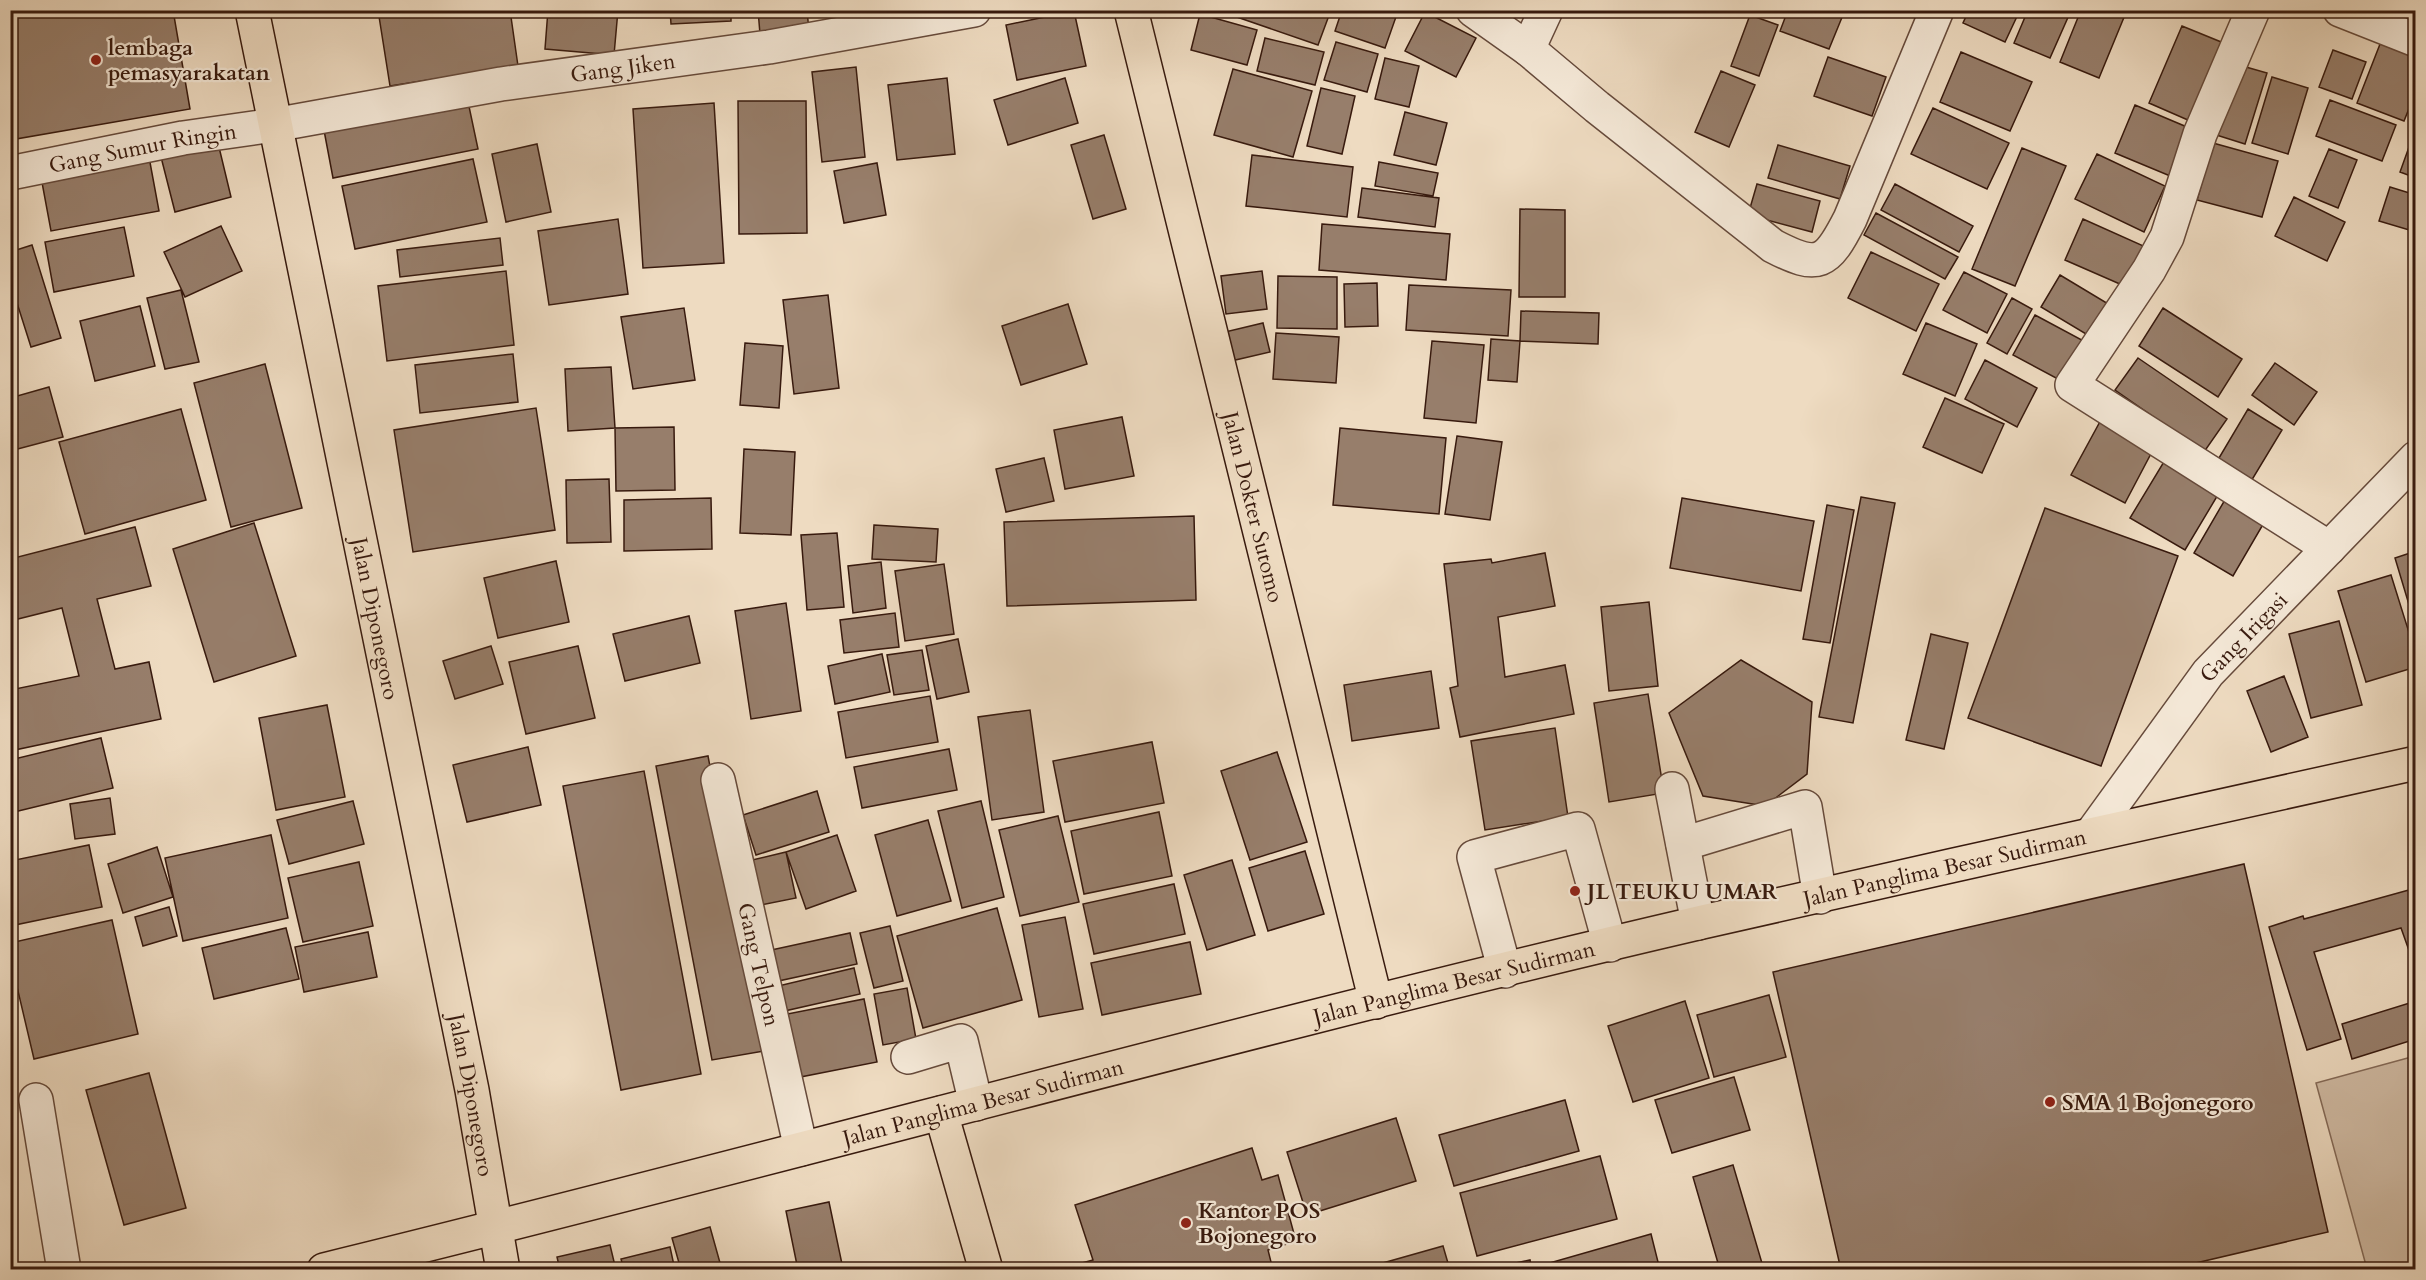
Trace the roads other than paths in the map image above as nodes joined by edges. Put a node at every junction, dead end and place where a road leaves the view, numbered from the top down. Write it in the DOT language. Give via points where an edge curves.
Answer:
graph roads {
  1 [pos="252,10"];
  2 [pos="974,10"];
  3 [pos="1131,10"];
  4 [pos="1473,10"];
  5 [pos="1546,10"];
  6 [pos="1937,10"];
  7 [pos="2253,10"];
  8 [pos="2340,10"];
  9 [pos="2415,40"];
  10 [pos="1528,49"];
  11 [pos="274,125"];
  12 [pos="10,173"];
  13 [pos="2415,458"];
  14 [pos="2328,548"];
  15 [pos="2415,763"];
  16 [pos="718,780"];
  17 [pos="1672,789"];
  18 [pos="2092,833"];
  19 [pos="1683,844"];
  20 [pos="1820,897"];
  21 [pos="1698,923"];
  22 [pos="1610,945"];
  23 [pos="1505,971"];
  24 [pos="1376,1002"];
  25 [pos="908,1058"];
  26 [pos="36,1100"];
  27 [pos="976,1104"];
  28 [pos="941,1113"];
  29 [pos="801,1149"];
  30 [pos="496,1227"];
  31 [pos="64,1269"];
  32 [pos="324,1269"];
  33 [pos="503,1269"];
  34 [pos="986,1269"];
  1 -- 11 [label="main road, Jalan Diponegoro"];
  2 -- 11 [label="street, Gang Jiken" via="769,47 501,84"];
  3 -- 24 [label="main road, Jalan Dokter Sutomo"];
  4 -- 10 [label="street"];
  5 -- 10 [label="street"];
  6 -- 10 [label="street" via="1850,219 1831,250 1812,262 1773,246"];
  7 -- 14 [label="street" via="2200,134 2167,237 2072,385"];
  8 -- 9 [label="street"];
  11 -- 12 [label="street, Gang Sumur Ringin" via="183,138"];
  11 -- 30 [label="main road, Jalan Diponegoro" via="470,1079"];
  13 -- 14 [label="street, Gang Irigasi"];
  14 -- 18 [label="street, Gang Irigasi" via="2208,673"];
  15 -- 18 [label="main road, Jalan Panglima Besar Sudirman"];
  16 -- 29 [label="street, Gang Telpon"];
  17 -- 19 [label="street"];
  18 -- 20 [label="main road, Jalan Panglima Besar Sudirman"];
  19 -- 20 [label="street" via="1804,807"];
  19 -- 21 [label="street"];
  20 -- 21 [label="main road, Jalan Panglima Besar Sudirman"];
  21 -- 22 [label="main road, Jalan Panglima Besar Sudirman"];
  22 -- 23 [label="main road, Jalan Panglima Besar Sudirman"];
  22 -- 23 [label="street" via="1578,829 1474,857"];
  23 -- 24 [label="main road, Jalan Panglima Besar Sudirman"];
  24 -- 27 [label="main road, Jalan Panglima Besar Sudirman"];
  25 -- 27 [label="street" via="961,1041"];
  26 -- 31 [label="street"];
  27 -- 28 [label="main road, Jalan Panglima Besar Sudirman"];
  28 -- 29 [label="main road, Jalan Panglima Besar Sudirman"];
  28 -- 34 [label="main road"];
  29 -- 30 [label="main road, Jalan Panglima Besar Sudirman"];
  30 -- 32 [label="main road, Jalan Panglima Besar Sudirman"];
  30 -- 33 [label="main road, Jalan Diponegoro"];
}
